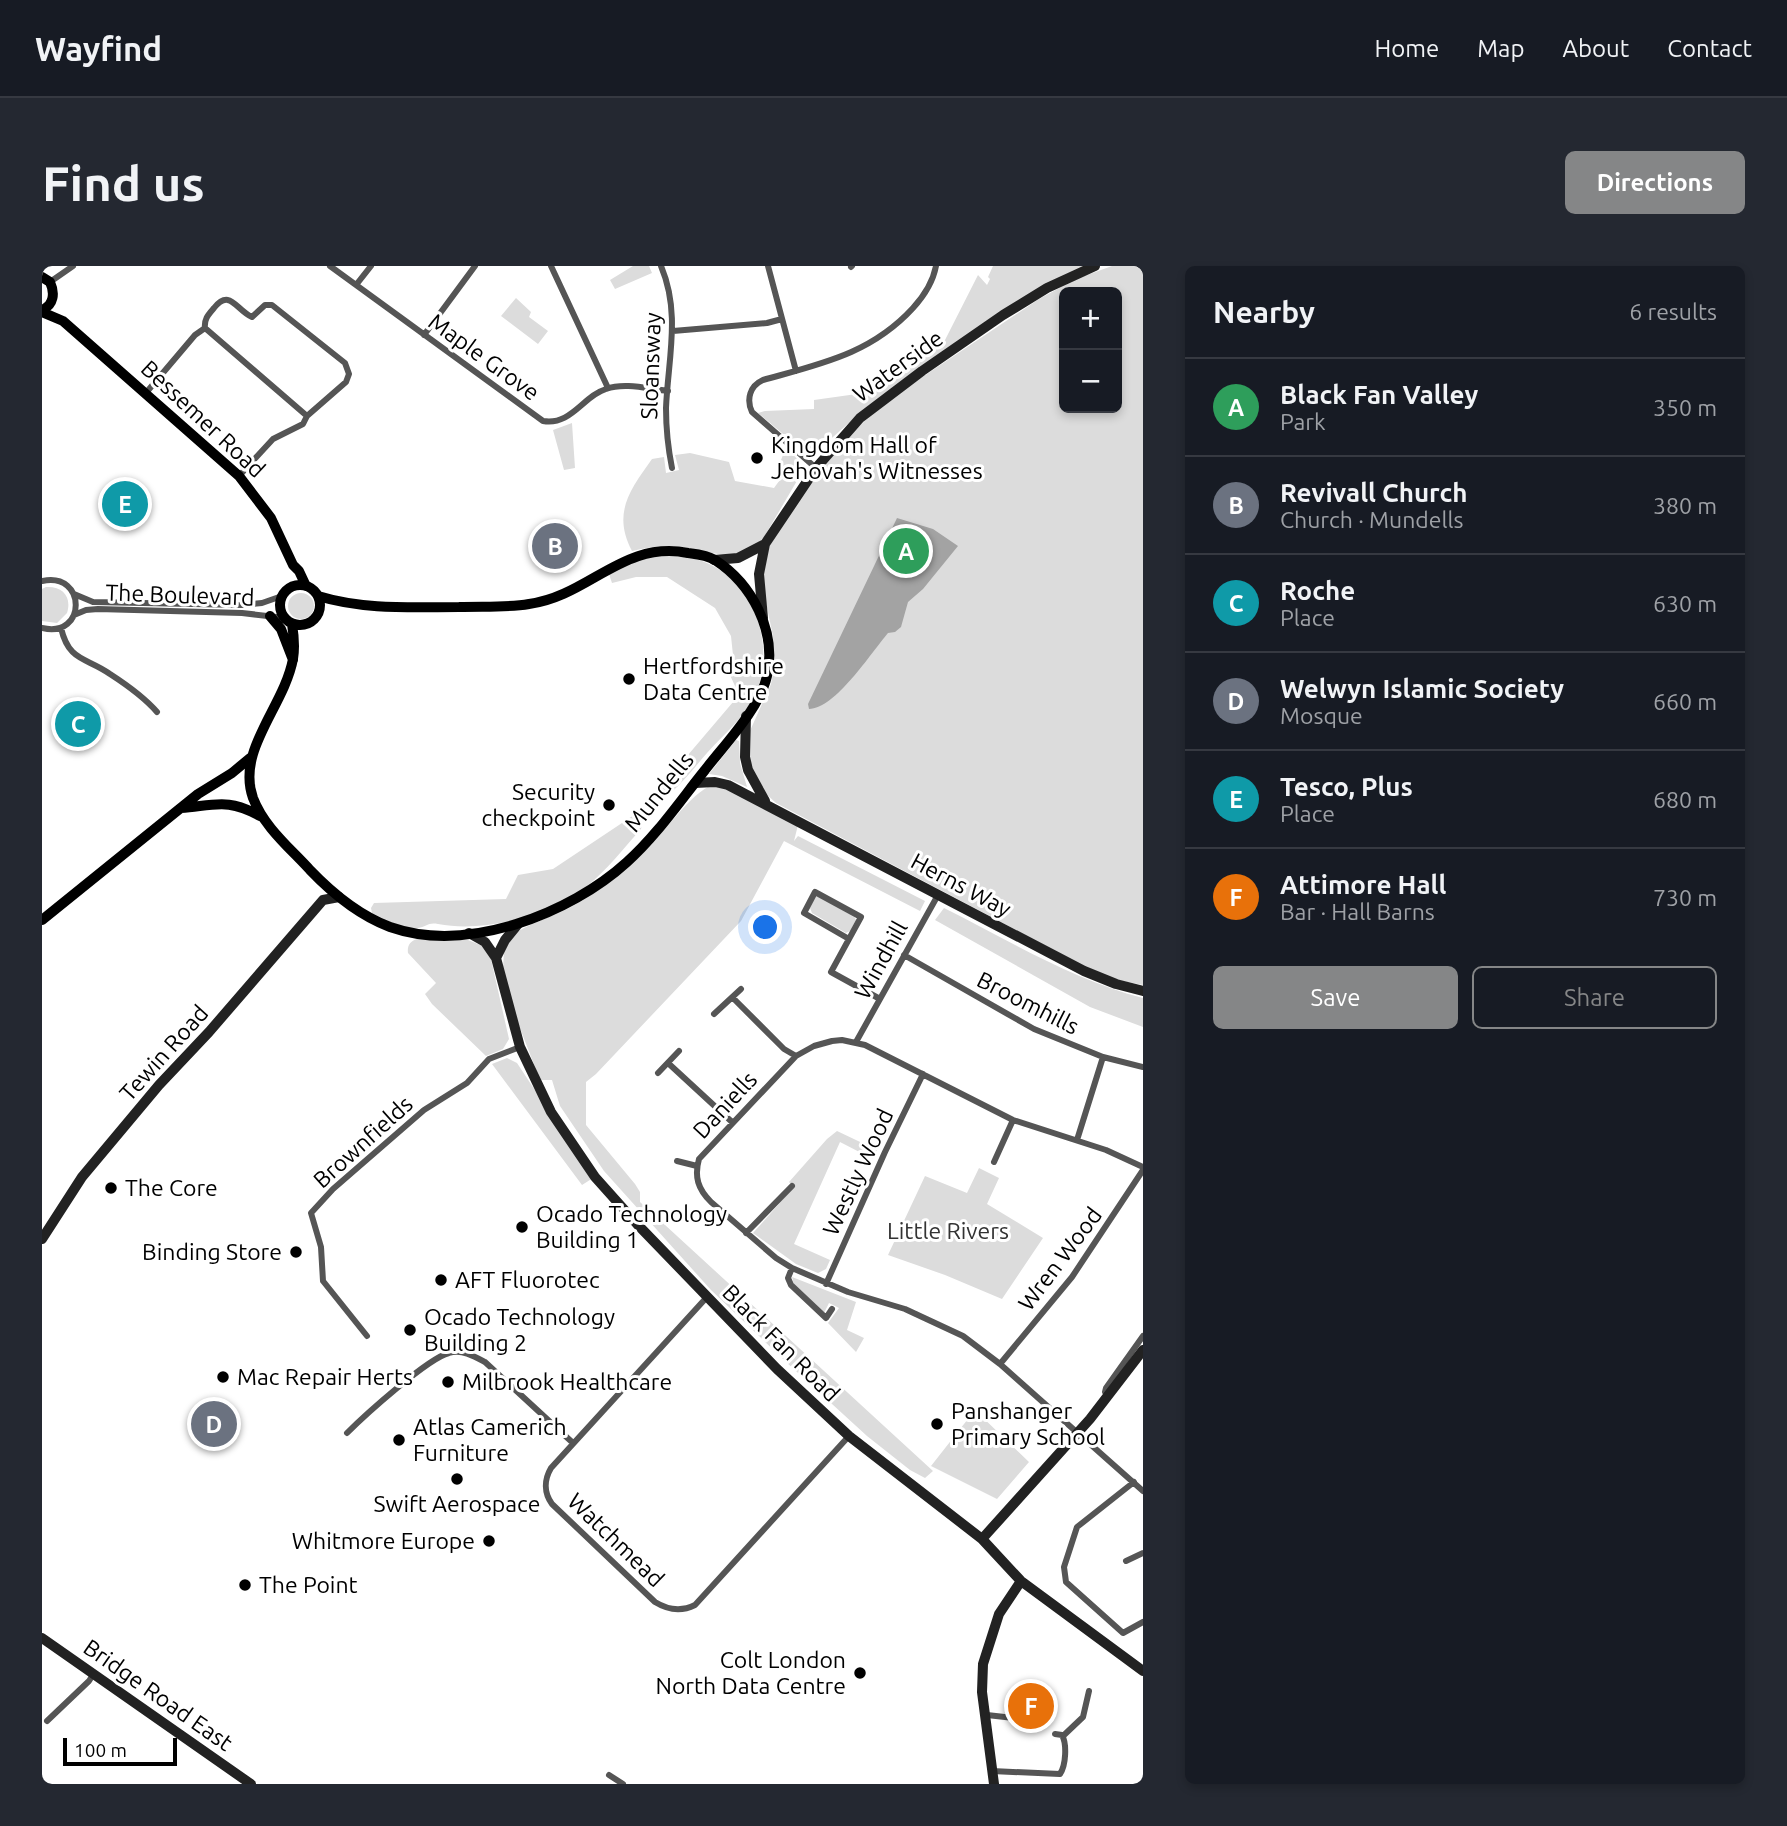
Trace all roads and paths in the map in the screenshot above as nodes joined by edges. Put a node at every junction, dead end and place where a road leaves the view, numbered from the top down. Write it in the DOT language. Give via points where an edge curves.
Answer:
graph roads {
  1 [pos="73,266"];
  2 [pos="330,266"];
  3 [pos="371,266"];
  4 [pos="475,266"];
  5 [pos="551,266"];
  6 [pos="661,266"];
  7 [pos="768,266"];
  8 [pos="936,266"];
  9 [pos="1095,266"];
  10 [pos="46,279"];
  11 [pos="356,285"];
  12 [pos="53,298"];
  13 [pos="42,311"];
  14 [pos="782,319"];
  15 [pos="63,321"];
  16 [pos="205,328"];
  17 [pos="673,331"];
  18 [pos="424,335"];
  19 [pos="796,371"];
  20 [pos="608,388"];
  21 [pos="667,391"];
  22 [pos="145,394"];
  23 [pos="307,416"];
  24 [pos="672,468"];
  25 [pos="816,468"];
  26 [pos="239,476"];
  27 [pos="765,544"];
  28 [pos="714,560"];
  29 [pos="293,565"];
  30 [pos="42,581"];
  31 [pos="306,586"];
  32 [pos="285,593"];
  33 [pos="74,594"];
  34 [pos="318,596"];
  35 [pos="74,615"];
  36 [pos="270,616"];
  37 [pos="763,619"];
  38 [pos="288,621"];
  39 [pos="42,628"];
  40 [pos="61,628"];
  41 [pos="293,660"];
  42 [pos="157,712"];
  43 [pos="746,716"];
  44 [pos="250,758"];
  45 [pos="695,783"];
  46 [pos="766,803"];
  47 [pos="180,808"];
  48 [pos="262,817"];
  49 [pos="322,883"];
  50 [pos="938,895"];
  51 [pos="339,897"];
  52 [pos="323,900"];
  53 [pos="42,920"];
  54 [pos="518,924"];
  55 [pos="468,933"];
  56 [pos="849,939"];
  57 [pos="904,955"];
  58 [pos="496,958"];
  59 [pos="741,989"];
  60 [pos="1143,991"];
  61 [pos="733,998"];
  62 [pos="880,999"];
  63 [pos="714,1014"];
  64 [pos="856,1042"];
  65 [pos="520,1047"];
  66 [pos="679,1051"];
  67 [pos="796,1056"];
  68 [pos="1103,1057"];
  69 [pos="668,1063"];
  70 [pos="1143,1067"];
  71 [pos="658,1073"];
  72 [pos="923,1074"];
  73 [pos="1013,1120"];
  74 [pos="732,1122"];
  75 [pos="1077,1140"];
  76 [pos="677,1161"];
  77 [pos="994,1161"];
  78 [pos="697,1166"];
  79 [pos="1143,1169"];
  80 [pos="792,1186"];
  81 [pos="746,1233"];
  82 [pos="42,1239"];
  83 [pos="792,1268"];
  84 [pos="826,1284"];
  85 [pos="707,1297"];
  86 [pos="832,1309"];
  87 [pos="367,1336"];
  88 [pos="1143,1336"];
  89 [pos="1143,1350"];
  90 [pos="1000,1364"];
  91 [pos="1110,1395"];
  92 [pos="347,1433"];
  93 [pos="1077,1434"];
  94 [pos="849,1436"];
  95 [pos="573,1443"];
  96 [pos="1134,1482"];
  97 [pos="1143,1491"];
  98 [pos="982,1539"];
  99 [pos="1143,1553"];
  100 [pos="1126,1560"];
  101 [pos="1021,1581"];
  102 [pos="1143,1622"];
  103 [pos="42,1639"];
  104 [pos="1143,1671"];
  105 [pos="94,1673"];
  106 [pos="1089,1691"];
  107 [pos="987,1715"];
  108 [pos="1041,1716"];
  109 [pos="47,1721"];
  110 [pos="992,1771"];
  111 [pos="609,1775"];
  112 [pos="251,1784"];
  113 [pos="623,1784"];
  114 [pos="994,1784"];
  1 -- 10 [label="street"];
  2 -- 11 [label="street, Maple Grove"];
  3 -- 11 [label="street"];
  4 -- 18 [label="street"];
  5 -- 20 [label="street"];
  6 -- 17 [label="street, Sloansway" via="672,306"];
  7 -- 14 [label="street"];
  8 -- 19 [label="street" via="923,297 883,335 850,354"];
  9 -- 25 [label="street, Waterside" via="1047,288 922,371 860,418"];
  10 -- 12 [label="main road, Bessemer Road"];
  11 -- 18 [label="street, Maple Grove"];
  12 -- 13 [label="main road"];
  12 -- 15 [label="main road, Bessemer Road"];
  13 -- 15 [label="main road, Bessemer Road"];
  14 -- 17 [label="street"];
  14 -- 19 [label="street"];
  15 -- 22 [label="main road, Bessemer Road"];
  16 -- 22 [label="street"];
  16 -- 23 [label="street"];
  16 -- 23 [label="street" via="205,318 222,300 252,317 265,305 272,305 345,363 346,382"];
  17 -- 21 [label="street, Sloansway"];
  18 -- 20 [label="street, Maple Grove" via="543,421 559,421"];
  19 -- 25 [label="street" via="763,380 748,399 750,408"];
  20 -- 21 [label="street"];
  21 -- 24 [label="street, Sloansway" via="666,433"];
  22 -- 26 [label="main road, Bessemer Road"];
  23 -- 26 [label="street" via="303,424 273,439"];
  25 -- 27 [label="street, Waterside"];
  26 -- 29 [label="main road, Bessemer Road" via="271,518"];
  27 -- 28 [label="street" via="738,558"];
  27 -- 37 [label="street, Waterside" via="759,574"];
  28 -- 34 [label="main road, Mundells" via="669,550 650,552 625,560 572,591 531,604 377,607"];
  28 -- 37 [label="main road, Mundells" via="746,589"];
  29 -- 31 [label="main road, Bessemer Road"];
  29 -- 32 [label="main road"];
  30 -- 33 [label="street, The Boulevard" via="56,580"];
  31 -- 32 [label="main road"];
  31 -- 34 [label="main road"];
  32 -- 33 [label="street, The Boulevard" via="242,606 93,602"];
  32 -- 38 [label="main road" via="280,607"];
  33 -- 35 [label="street"];
  34 -- 38 [label="main road" via="321,604 315,619 306,625"];
  35 -- 36 [label="street, The Boulevard" via="98,609"];
  35 -- 40 [label="street"];
  36 -- 38 [label="street, The Boulevard"];
  36 -- 41 [label="main road" via="281,629"];
  37 -- 43 [label="main road, Mundells" via="769,642 768,675"];
  38 -- 41 [label="main road, Mundells" via="295,647"];
  39 -- 40 [label="street"];
  40 -- 42 [label="street" via="64,641 79,659 110,673"];
  41 -- 44 [label="main road, Mundells"];
  43 -- 45 [label="main road, Mundells"];
  43 -- 46 [label="street" via="745,757"];
  44 -- 47 [label="main road"];
  44 -- 48 [label="main road, Mundells" via="252,794"];
  45 -- 46 [label="street, Herns Way" via="721,782"];
  45 -- 54 [label="main road, Mundells" via="654,834 609,877 568,903"];
  46 -- 50 [label="street, Herns Way"];
  47 -- 48 [label="main road" via="230,803"];
  47 -- 53 [label="main road"];
  48 -- 49 [label="main road, Mundells"];
  49 -- 51 [label="main road, Mundells"];
  49 -- 52 [label="street"];
  50 -- 57 [label="street, Windhill"];
  50 -- 60 [label="street, Herns Way" via="1084,971"];
  51 -- 52 [label="street"];
  51 -- 55 [label="main road, Mundells" via="399,929"];
  52 -- 82 [label="street, Tewin Road" via="82,1177"];
  54 -- 55 [label="main road, Mundells"];
  54 -- 58 [label="street"];
  55 -- 58 [label="street" via="485,942"];
  56 -- 56 [label="street" via="804,913 815,891 860,917"];
  56 -- 62 [label="street" via="831,972"];
  57 -- 62 [label="street, Windhill"];
  57 -- 68 [label="street, Broomhills" via="1034,1029"];
  58 -- 65 [label="street, Black Fan Road"];
  59 -- 61 [label="street"];
  61 -- 63 [label="street"];
  61 -- 67 [label="street"];
  62 -- 64 [label="street, Windhill"];
  64 -- 67 [label="street, Daniells" via="822,1042"];
  64 -- 72 [label="street, Daniells"];
  65 -- 85 [label="street, Black Fan Road" via="551,1112 595,1177"];
  65 -- 87 [label="street, Brownfields" via="489,1059 467,1083 424,1110 311,1213 321,1247 323,1281"];
  66 -- 69 [label="street"];
  67 -- 74 [label="street, Daniells"];
  68 -- 70 [label="street, Broomhills"];
  68 -- 75 [label="street"];
  69 -- 71 [label="street"];
  69 -- 74 [label="street"];
  72 -- 73 [label="street, Daniells"];
  72 -- 84 [label="street, Westly Wood"];
  73 -- 75 [label="street, Daniells"];
  73 -- 77 [label="street"];
  74 -- 78 [label="street, Daniells"];
  75 -- 79 [label="street, Daniells"];
  76 -- 78 [label="street"];
  78 -- 81 [label="street, Daniells" via="701,1192"];
  79 -- 90 [label="street, Wren Wood" via="1072,1278"];
  80 -- 81 [label="street"];
  81 -- 83 [label="street, Daniells"];
  83 -- 84 [label="street, Daniells"];
  83 -- 86 [label="street" via="791,1285 826,1318"];
  84 -- 90 [label="street, Daniells" via="941,1324"];
  85 -- 94 [label="street, Black Fan Road"];
  85 -- 95 [label="street, Watchmead"];
  88 -- 91 [label="street" via="1106,1388"];
  89 -- 91 [label="street"];
  90 -- 93 [label="street, Daniells"];
  91 -- 93 [label="street"];
  92 -- 95 [label="street" via="439,1357 459,1352 485,1362"];
  93 -- 96 [label="street, Daniells"];
  93 -- 98 [label="street"];
  94 -- 95 [label="street, Watchmead" via="695,1605 682,1610 655,1602 548,1498 547,1474"];
  94 -- 98 [label="street, Black Fan Road"];
  96 -- 97 [label="street, Daniells"];
  96 -- 102 [label="street" via="1077,1527 1064,1567 1066,1582 1123,1633"];
  98 -- 101 [label="street, Black Fan Road"];
  99 -- 100 [label="street"];
  101 -- 104 [label="street, Black Fan Road"];
  101 -- 107 [label="street" via="999,1614 983,1664"];
  103 -- 105 [label="street, Bridge Road East"];
  105 -- 109 [label="street"];
  105 -- 112 [label="street, Bridge Road East"];
  106 -- 110 [label="street" via="1083,1717 1059,1735 1065,1739 1060,1774"];
  107 -- 108 [label="street" via="1039,1721"];
  107 -- 110 [label="street"];
  110 -- 114 [label="street"];
  111 -- 113 [label="street"];
}
